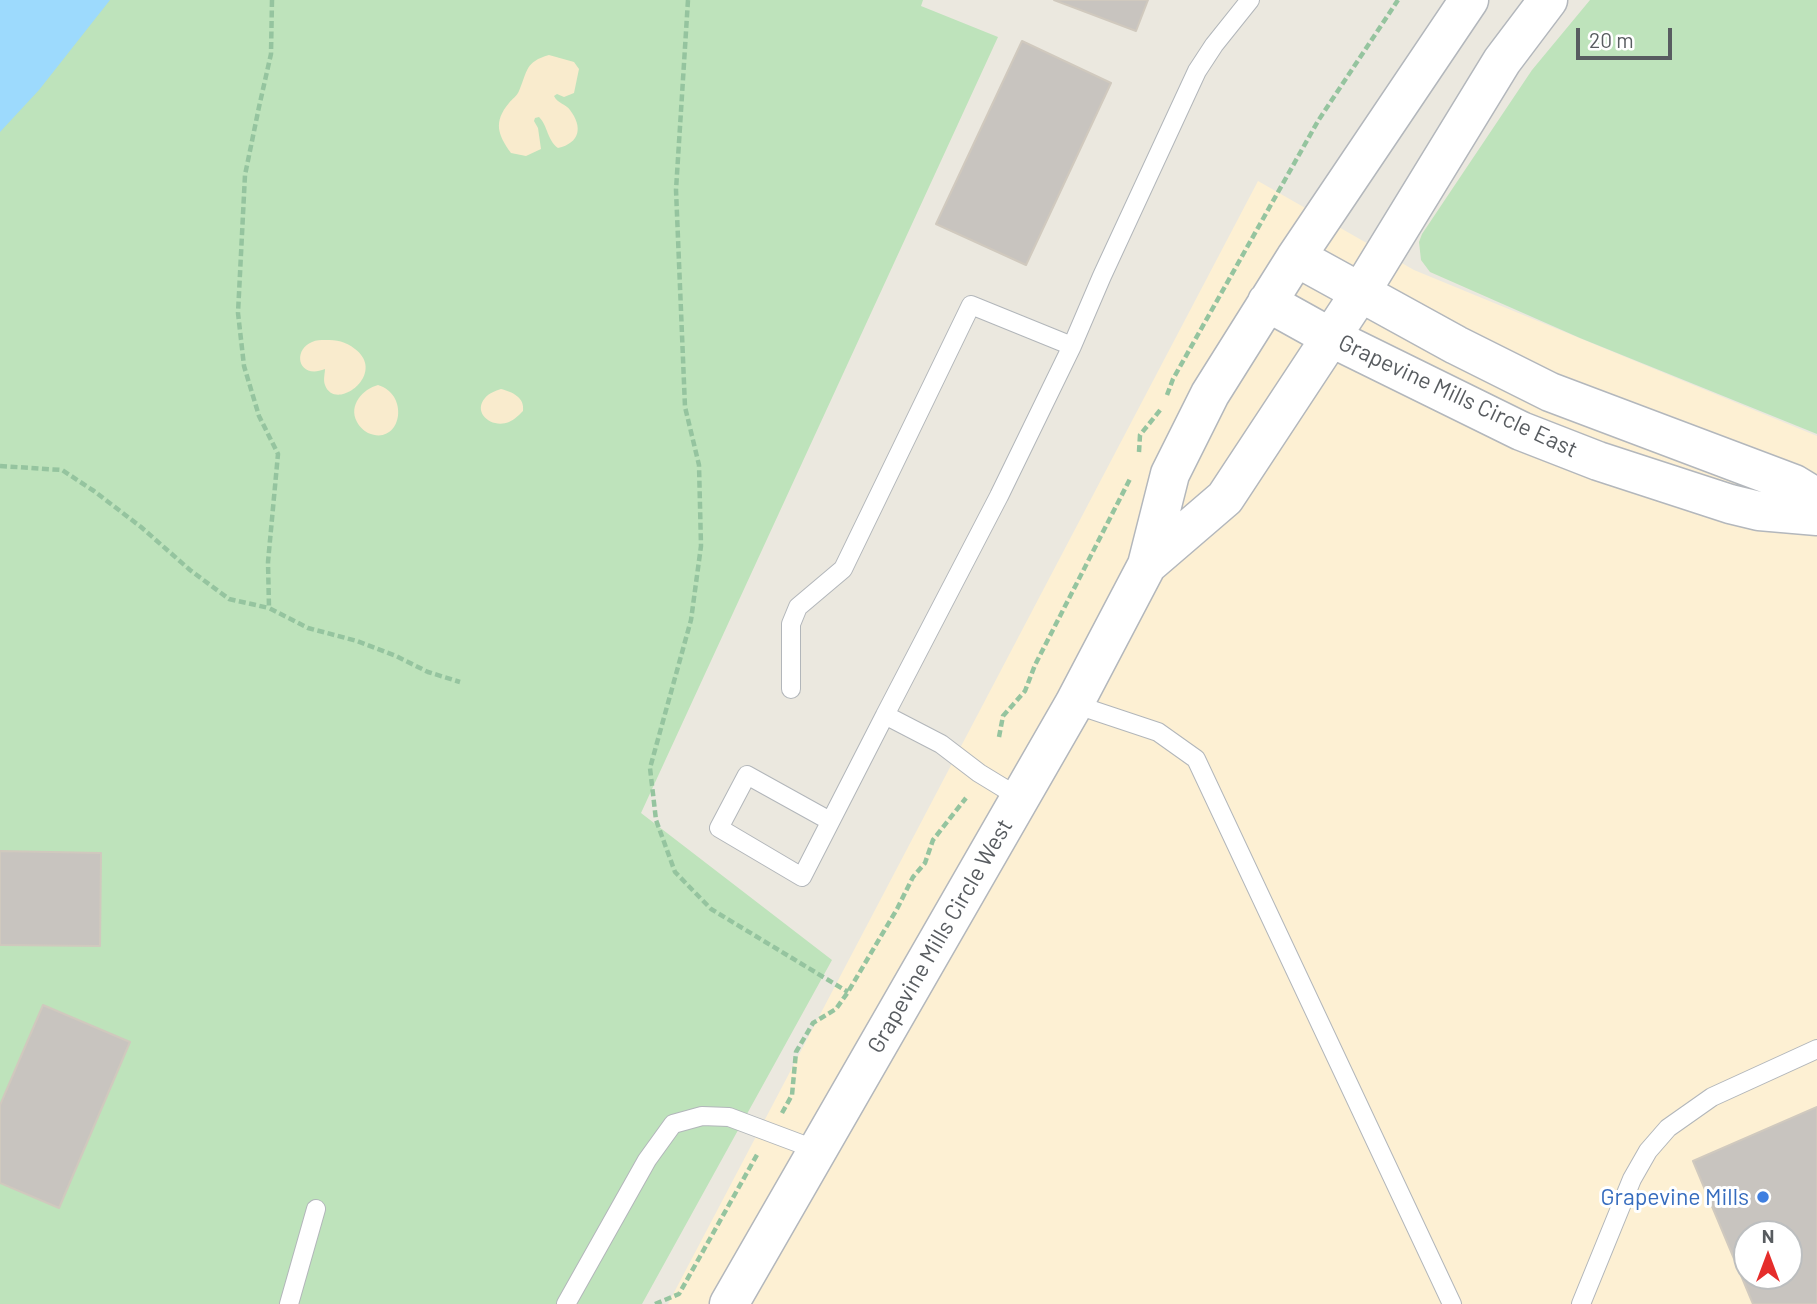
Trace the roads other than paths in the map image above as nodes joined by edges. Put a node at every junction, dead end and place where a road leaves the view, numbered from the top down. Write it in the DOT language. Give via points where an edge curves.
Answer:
graph roads {
  1 [pos="1250,0"];
  2 [pos="1469,0"];
  3 [pos="1548,0"];
  4 [pos="1296,257"];
  5 [pos="1360,293"];
  6 [pos="1267,302"];
  7 [pos="1330,337"];
  8 [pos="1072,346"];
  9 [pos="1817,498"];
  10 [pos="1817,516"];
  11 [pos="1147,565"];
  12 [pos="791,689"];
  13 [pos="1074,704"];
  14 [pos="885,715"];
  15 [pos="1020,798"];
  16 [pos="830,821"];
  17 [pos="1817,1049"];
  18 [pos="817,1150"];
  19 [pos="316,1209"];
  20 [pos="289,1304"];
  21 [pos="566,1304"];
  22 [pos="729,1304"];
  23 [pos="1452,1304"];
  24 [pos="1581,1304"];
  1 -- 8 [label="lane" via="1197,71"];
  2 -- 4 [label="street, Grapevine Mills Circle West"];
  3 -- 5 [label="street, Grapevine Mills Circle West" via="1502,61"];
  4 -- 5 [label="street, Grapevine Mills Circle East"];
  4 -- 6 [label="street, Grapevine Mills Circle West"];
  5 -- 7 [label="street, Grapevine Mills Circle West"];
  5 -- 9 [label="street, Grapevine Mills Circle East" via="1550,392 1794,484"];
  6 -- 7 [label="street, Grapevine Mills Circle East"];
  6 -- 11 [label="street, Grapevine Mills Circle West" via="1210,394 1170,474"];
  7 -- 10 [label="street, Grapevine Mills Circle East" via="1521,431 1598,461 1730,504"];
  7 -- 11 [label="street, Grapevine Mills Circle West" via="1225,498"];
  8 -- 12 [label="lane" via="971,305 843,569 798,607 791,624"];
  8 -- 14 [label="lane"];
  11 -- 13 [label="street, Grapevine Mills Circle West"];
  13 -- 15 [label="street, Grapevine Mills Circle West"];
  13 -- 23 [label="lane" via="1158,732 1196,759"];
  14 -- 15 [label="lane" via="942,744"];
  14 -- 16 [label="lane"];
  15 -- 18 [label="street, Grapevine Mills Circle West"];
  16 -- 16 [label="lane" via="802,877 719,828 747,775"];
  17 -- 24 [label="lane" via="1712,1097 1668,1128 1632,1179"];
  18 -- 21 [label="lane" via="729,1117 702,1116 673,1124"];
  18 -- 22 [label="street, Grapevine Mills Circle West"];
  19 -- 20 [label="lane"];
}
